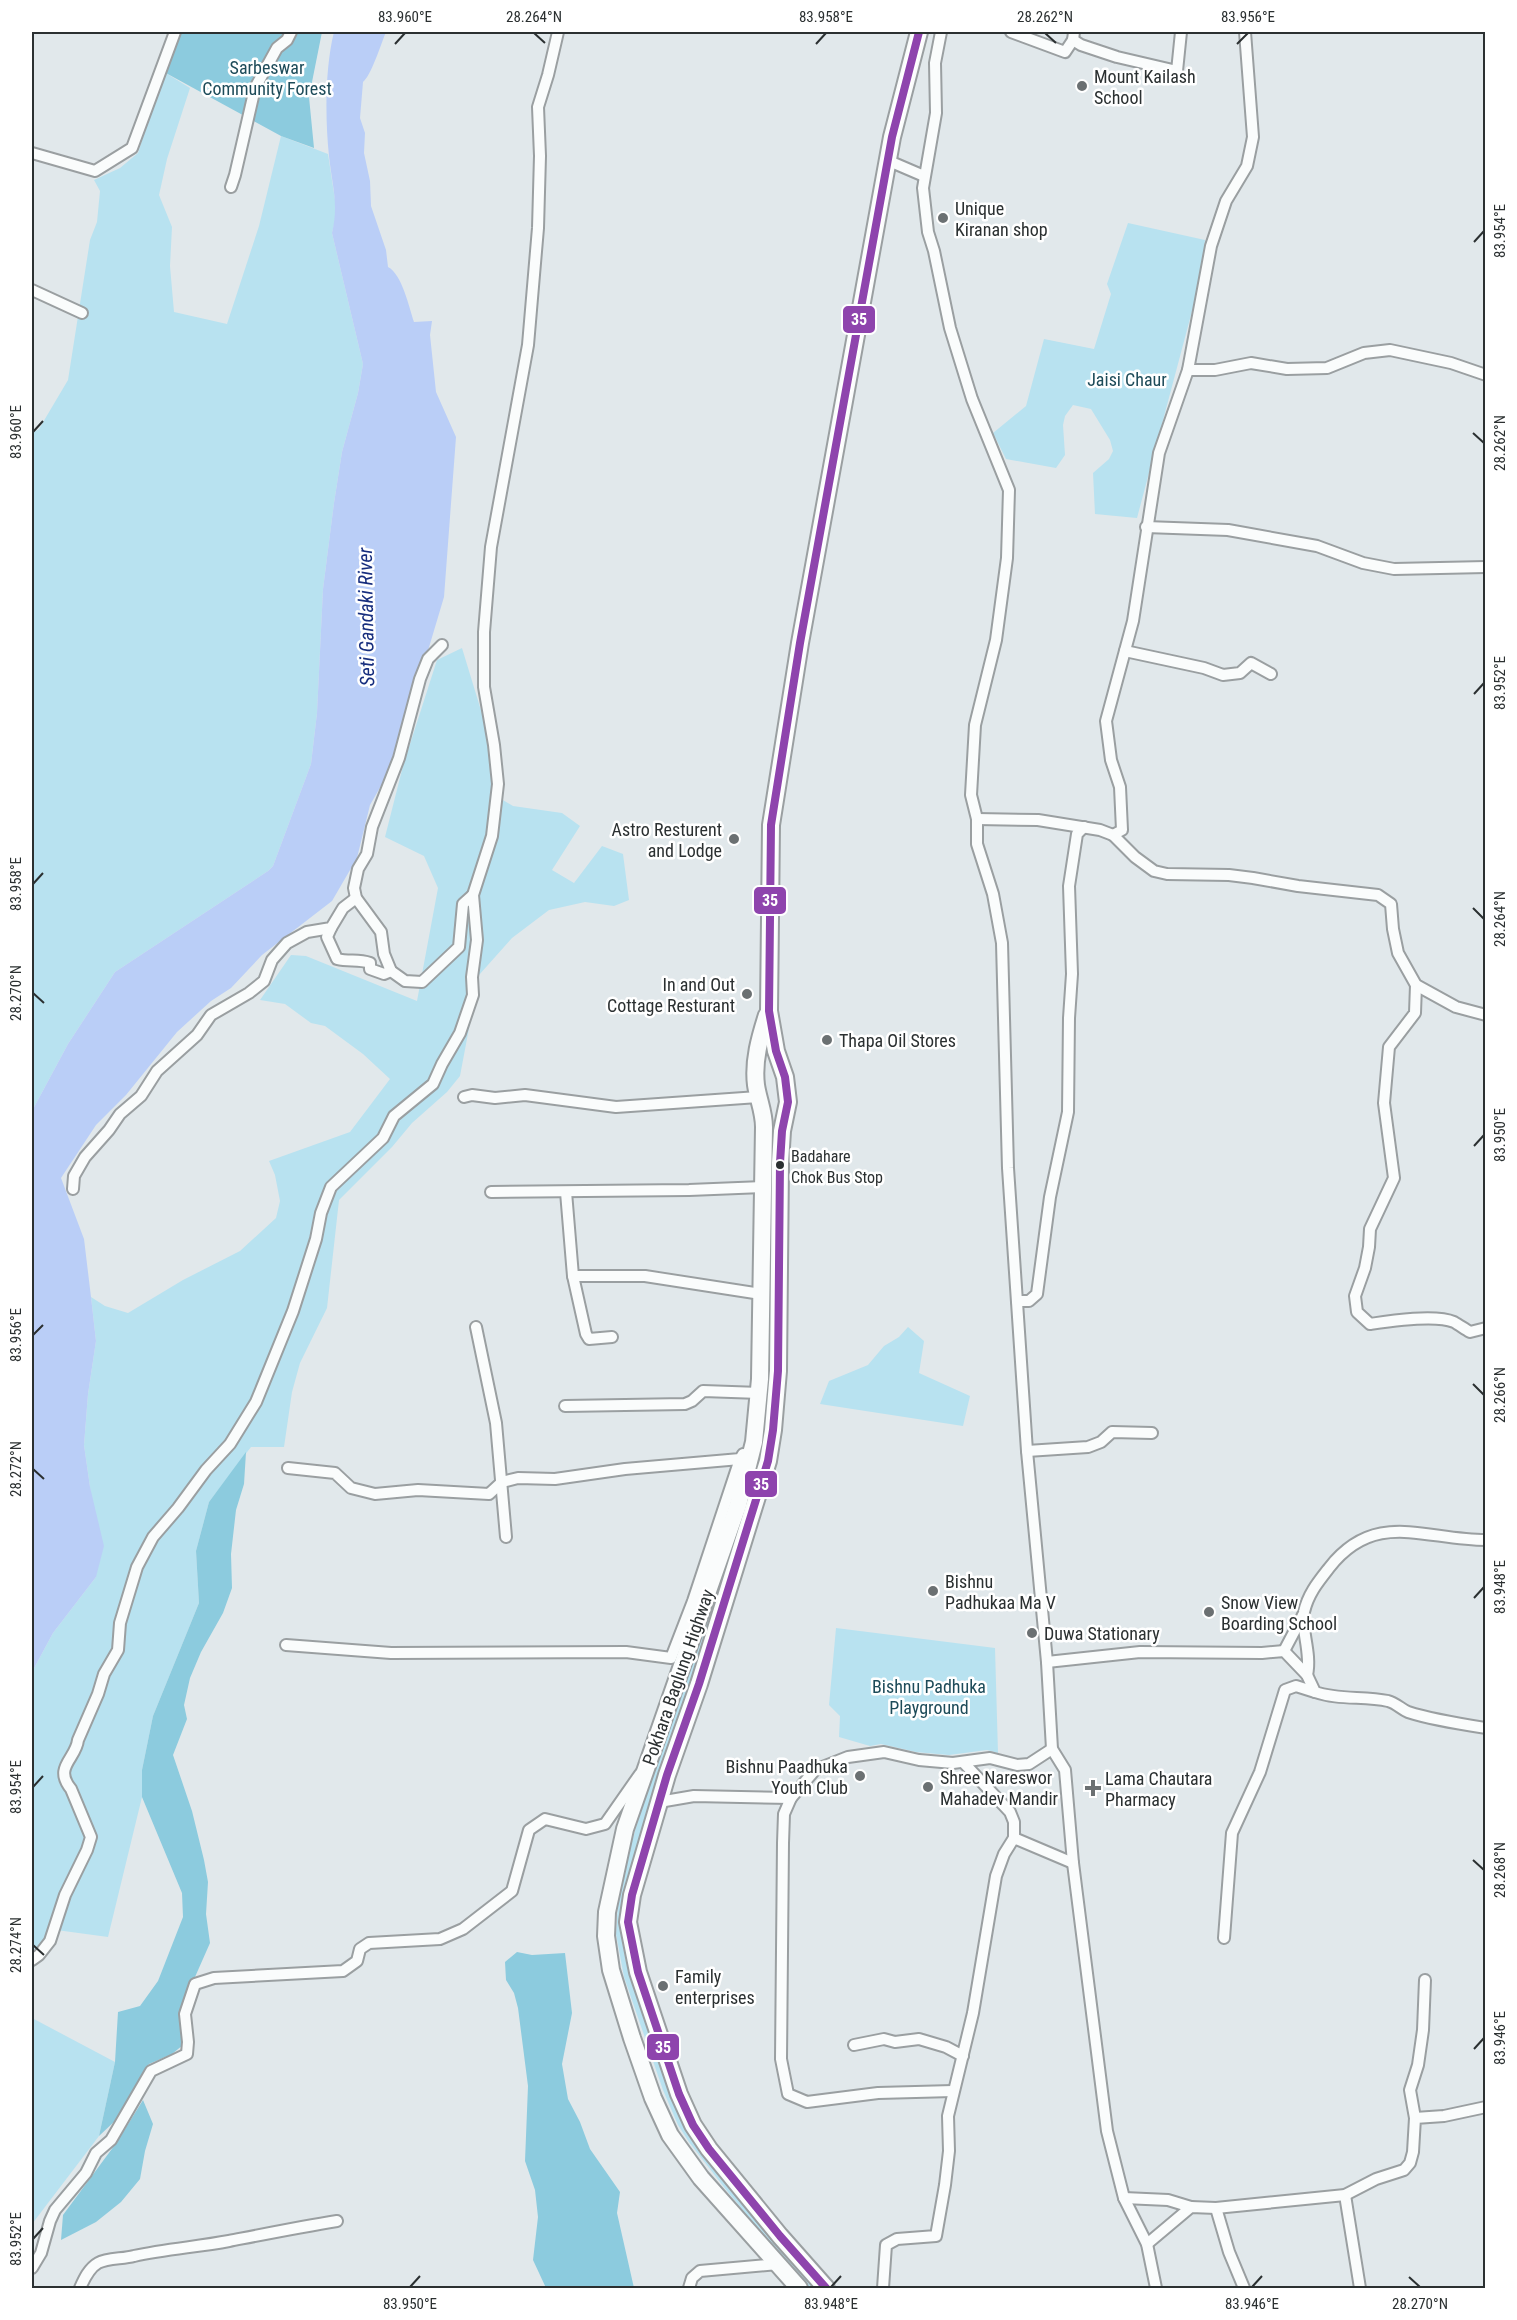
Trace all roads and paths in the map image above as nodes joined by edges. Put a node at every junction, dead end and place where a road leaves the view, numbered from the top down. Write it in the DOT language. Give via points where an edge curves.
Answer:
graph roads {
  1 [pos="175,32"];
  2 [pos="291,32"];
  3 [pos="558,32"];
  4 [pos="920,32"];
  5 [pos="941,32"];
  6 [pos="1011,32"];
  7 [pos="1180,32"];
  8 [pos="1245,32"];
  9 [pos="1074,36"];
  10 [pos="32,153"];
  11 [pos="889,161"];
  12 [pos="924,176"];
  13 [pos="231,187"];
  14 [pos="32,290"];
  15 [pos="82,313"];
  16 [pos="1188,370"];
  17 [pos="1485,375"];
  18 [pos="1146,527"];
  19 [pos="1485,567"];
  20 [pos="442,645"];
  21 [pos="1125,651"];
  22 [pos="1271,674"];
  23 [pos="977,819"];
  24 [pos="1084,827"];
  25 [pos="1113,835"];
  26 [pos="473,896"];
  27 [pos="357,898"];
  28 [pos="331,928"];
  29 [pos="391,971"];
  30 [pos="1416,986"];
  31 [pos="769,1011"];
  32 [pos="1485,1015"];
  33 [pos="464,1097"];
  34 [pos="758,1097"];
  35 [pos="763,1187"];
  36 [pos="72,1189"];
  37 [pos="491,1192"];
  38 [pos="566,1192"];
  39 [pos="573,1276"];
  40 [pos="761,1294"];
  41 [pos="1017,1301"];
  42 [pos="476,1327"];
  43 [pos="1485,1328"];
  44 [pos="612,1337"];
  45 [pos="760,1393"];
  46 [pos="565,1406"];
  47 [pos="1152,1433"];
  48 [pos="754,1442"];
  49 [pos="1027,1450"];
  50 [pos="740,1459"];
  51 [pos="288,1468"];
  52 [pos="502,1482"];
  53 [pos="506,1537"];
  54 [pos="1485,1540"];
  55 [pos="1303,1615"];
  56 [pos="286,1645"];
  57 [pos="1284,1651"];
  58 [pos="1047,1662"];
  59 [pos="1307,1675"];
  60 [pos="1315,1692"];
  61 [pos="1485,1728"];
  62 [pos="1052,1749"];
  63 [pos="651,1753"];
  64 [pos="963,1762"];
  65 [pos="790,1798"];
  66 [pos="659,1802"];
  67 [pos="1014,1838"];
  68 [pos="1073,1863"];
  69 [pos="1224,1938"];
  70 [pos="32,1960"];
  71 [pos="1425,1980"];
  72 [pos="854,2045"];
  73 [pos="963,2056"];
  74 [pos="953,2091"];
  75 [pos="1485,2107"];
  76 [pos="1415,2118"];
  77 [pos="1346,2195"];
  78 [pos="1124,2198"];
  79 [pos="1191,2207"];
  80 [pos="1216,2208"];
  81 [pos="337,2221"];
  82 [pos="1147,2244"];
  83 [pos="778,2265"];
  84 [pos="32,2268"];
  85 [pos="80,2289"];
  86 [pos="689,2289"];
  87 [pos="800,2289"];
  88 [pos="825,2289"];
  89 [pos="883,2289"];
  90 [pos="1156,2289"];
  91 [pos="1244,2289"];
  92 [pos="1360,2289"];
  1 -- 10 [label="street" via="132,148 95,171"];
  2 -- 13 [label="street" via="277,48 255,88"];
  3 -- 26 [label="street" via="538,107 538,228 528,345 491,547 484,687 498,784 492,836"];
  4 -- 11 [label="highway, Pokhara Baglung Highway"];
  5 -- 12 [label="street" via="935,63 936,113"];
  6 -- 9 [label="street" via="1065,51"];
  7 -- 9 [label="street" via="1177,72 1081,45"];
  8 -- 16 [label="street" via="1253,136 1247,166 1226,201 1211,246"];
  11 -- 12 [label="street"];
  11 -- 31 [label="highway, Pokhara Baglung Highway" via="826,498 771,825"];
  12 -- 23 [label="street" via="928,232 950,328 972,399 1009,490 1007,558 996,640 975,725 971,795"];
  14 -- 15 [label="street"];
  16 -- 17 [label="street" via="1251,363 1287,369 1327,368 1364,353 1390,350"];
  16 -- 18 [label="street" via="1159,453"];
  18 -- 19 [label="street" via="1228,530 1317,546 1394,569"];
  18 -- 21 [label="street"];
  20 -- 27 [label="street" via="428,659 420,679 399,758 372,827 367,854 358,868 354,888"];
  21 -- 22 [label="street" via="1222,675 1240,673 1251,663"];
  21 -- 25 [label="street" via="1106,721 1111,760 1120,788 1122,830"];
  23 -- 24 [label="street" via="1038,820"];
  23 -- 41 [label="street" via="977,844 993,894 1002,944 1008,1168"];
  24 -- 25 [label="street"];
  24 -- 41 [label="street" via="1077,834 1069,886 1072,974 1068,1112 1050,1197 1037,1293 1029,1301"];
  25 -- 30 [label="street" via="1154,871 1167,874 1229,875 1378,895 1391,904 1398,953"];
  26 -- 29 [label="street" via="463,904 459,946 435,972 422,982 405,981"];
  26 -- 70 [label="street" via="477,940 473,995 460,1033 433,1084 394,1116 383,1137 331,1187 293,1311 256,1402 230,1444 153,1537 137,1567 120,1623 118,1650 65,1768 67,1784 91,1837 50,1941"];
  27 -- 28 [label="street" via="343,908"];
  27 -- 29 [label="street" via="381,932"];
  28 -- 29 [label="street" via="327,937 337,959 359,959 370,963 370,969 384,974"];
  28 -- 36 [label="street" via="307,932 287,943 272,960 264,981 210,1015 197,1035 158,1071 141,1096 120,1114 85,1157 74,1176"];
  30 -- 32 [label="street" via="1456,1007"];
  30 -- 43 [label="street" via="1415,1013 1389,1047 1384,1103 1394,1178 1370,1229 1365,1268 1355,1296 1357,1312 1370,1324 1397,1319 1441,1319 1470,1332"];
  31 -- 34 [label="highway, Pokhara Baglung Highway" via="757,1053"];
  31 -- 66 [label="highway, Pokhara Baglung Highway" via="788,1102 780,1171 778,1371 773,1430 759,1494"];
  33 -- 34 [label="street" via="525,1095 616,1107"];
  34 -- 35 [label="highway, Pokhara Baglung Highway" via="764,1114"];
  35 -- 38 [label="street"];
  35 -- 40 [label="highway, Pokhara Baglung Highway"];
  37 -- 38 [label="street"];
  38 -- 39 [label="street"];
  39 -- 40 [label="street" via="645,1276"];
  39 -- 44 [label="street" via="589,1339"];
  40 -- 45 [label="highway, Pokhara Baglung Highway"];
  41 -- 49 [label="street"];
  42 -- 52 [label="street" via="496,1424"];
  45 -- 46 [label="street" via="703,1391 684,1404"];
  45 -- 48 [label="highway, Pokhara Baglung Highway"];
  47 -- 49 [label="street" via="1112,1432 1088,1447"];
  48 -- 50 [label="street"];
  48 -- 63 [label="highway, Pokhara Baglung Highway" via="738,1505"];
  49 -- 58 [label="street"];
  50 -- 52 [label="street"];
  50 -- 56 [label="street" via="671,1658 626,1652 391,1653"];
  51 -- 52 [label="street" via="335,1473 351,1488 375,1494 418,1490 489,1494"];
  52 -- 53 [label="street"];
  54 -- 55 [label="street" via="1391,1530 1368,1537 1332,1564 1310,1592"];
  55 -- 57 [label="street"];
  55 -- 59 [label="street" via="1309,1649"];
  57 -- 58 [label="street" via="1140,1652"];
  57 -- 59 [label="street"];
  58 -- 62 [label="street"];
  59 -- 60 [label="street"];
  60 -- 61 [label="street" via="1328,1697 1392,1702 1419,1715"];
  60 -- 69 [label="street" via="1296,1686 1286,1690 1260,1772 1232,1833"];
  62 -- 64 [label="street" via="1029,1764 990,1758"];
  62 -- 68 [label="street" via="1065,1770"];
  63 -- 83 [label="highway, Pokhara Baglung Highway" via="625,1829 607,1912 611,1970 642,2070 670,2135 701,2178"];
  63 -- 84 [label="street" via="605,1824 586,1829 545,1819 529,1830 512,1891 463,1929 440,1940 369,1943 360,1949 357,1961 343,1971 214,1978 195,1983 185,2014 187,2054 151,2070 111,2140 96,2153 86,2173 55,2210"];
  64 -- 65 [label="street" via="919,1760 884,1752 848,1756 815,1770"];
  64 -- 67 [label="street" via="1010,1812"];
  65 -- 66 [label="street" via="694,1796"];
  65 -- 74 [label="street" via="784,1814 783,1843 781,2059 788,2094 807,2102 878,2093"];
  66 -- 88 [label="highway, Pokhara Baglung Highway" via="628,1922 638,1972 666,2060 686,2111 709,2150"];
  67 -- 68 [label="street"];
  67 -- 73 [label="street" via="996,1876"];
  68 -- 78 [label="street" via="1107,2131"];
  71 -- 76 [label="street" via="1423,2030 1410,2090"];
  72 -- 73 [label="street" via="884,2039 919,2039"];
  73 -- 74 [label="street"];
  74 -- 89 [label="street" via="948,2116 949,2151 936,2236 897,2239 886,2245"];
  75 -- 76 [label="street"];
  76 -- 77 [label="street" via="1413,2152 1404,2170"];
  77 -- 80 [label="street"];
  77 -- 92 [label="street"];
  78 -- 79 [label="street" via="1168,2200"];
  78 -- 82 [label="street"];
  79 -- 80 [label="street"];
  79 -- 82 [label="street"];
  80 -- 91 [label="street"];
  81 -- 85 [label="street" via="103,2260 86,2275"];
  82 -- 90 [label="street"];
  83 -- 86 [label="street" via="700,2271 692,2278"];
  83 -- 87 [label="highway, Pokhara Baglung Highway"];
}
